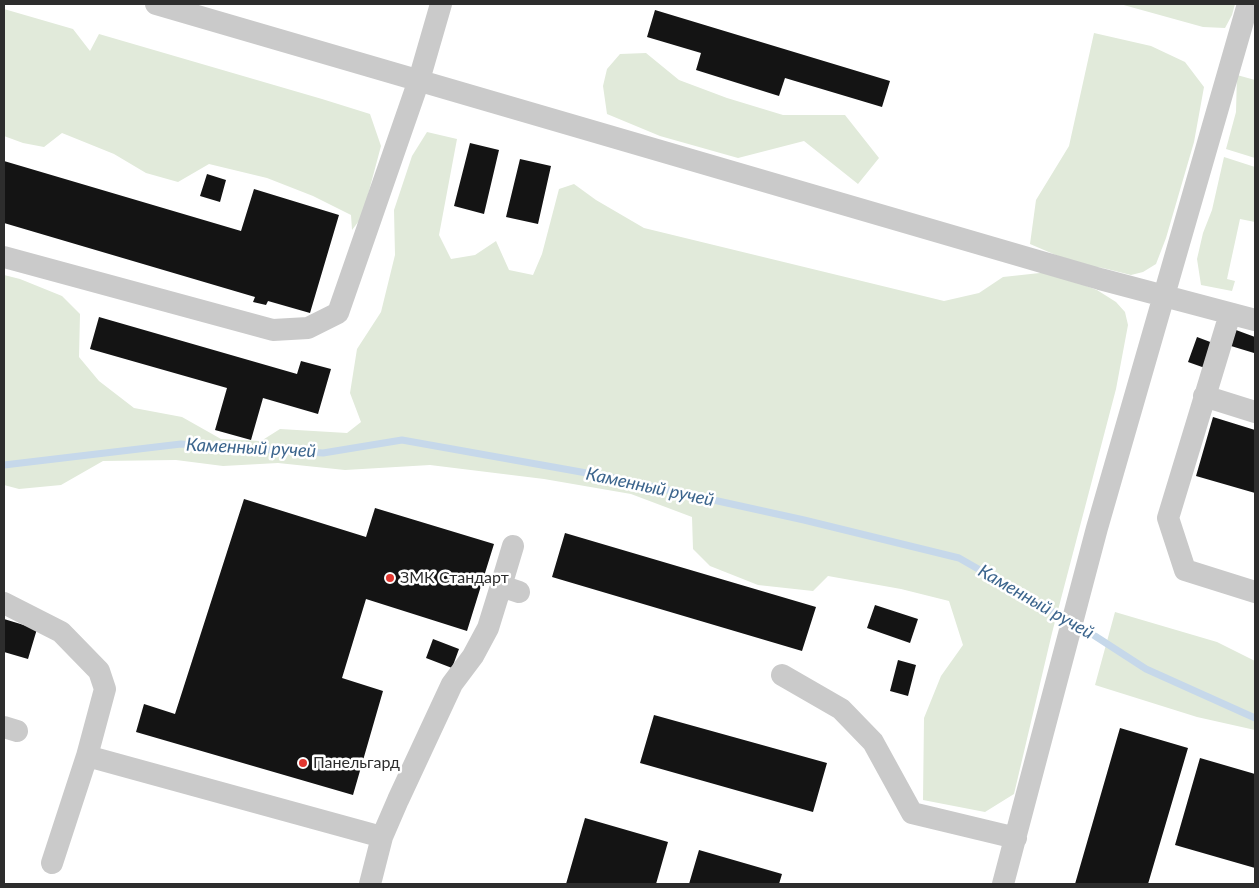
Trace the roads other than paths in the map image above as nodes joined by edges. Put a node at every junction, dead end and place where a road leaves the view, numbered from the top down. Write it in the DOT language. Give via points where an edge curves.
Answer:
graph roads {
  1 [pos="156,4"];
  2 [pos="441,4"];
  3 [pos="1248,4"];
  4 [pos="419,80"];
  5 [pos="4,257"];
  6 [pos="1164,296"];
  7 [pos="1230,314"];
  8 [pos="1255,320"];
  9 [pos="1204,396"];
  10 [pos="1255,412"];
  11 [pos="513,546"];
  12 [pos="1255,592"];
  13 [pos="4,603"];
  14 [pos="782,675"];
  15 [pos="87,756"];
  16 [pos="382,837"];
  17 [pos="1016,838"];
  18 [pos="52,863"];
  19 [pos="370,884"];
  20 [pos="1003,884"];
  1 -- 4 [label="lane"];
  2 -- 4 [label="lane"];
  3 -- 6 [label="lane"];
  4 -- 5 [label="lane" via="338,313 308,328 273,330"];
  4 -- 6 [label="lane"];
  6 -- 7 [label="lane"];
  6 -- 17 [label="lane" via="1084,578"];
  7 -- 8 [label="lane"];
  7 -- 9 [label="lane"];
  9 -- 10 [label="lane"];
  9 -- 12 [label="lane" via="1168,518 1185,570"];
  11 -- 16 [label="lane" via="510,589 473,656 452,684"];
  13 -- 15 [label="lane" via="61,632 99,670 105,689"];
  14 -- 17 [label="lane" via="841,709 873,742 912,813"];
  15 -- 16 [label="lane"];
  15 -- 18 [label="lane"];
  16 -- 19 [label="lane"];
  17 -- 20 [label="lane"];
}
